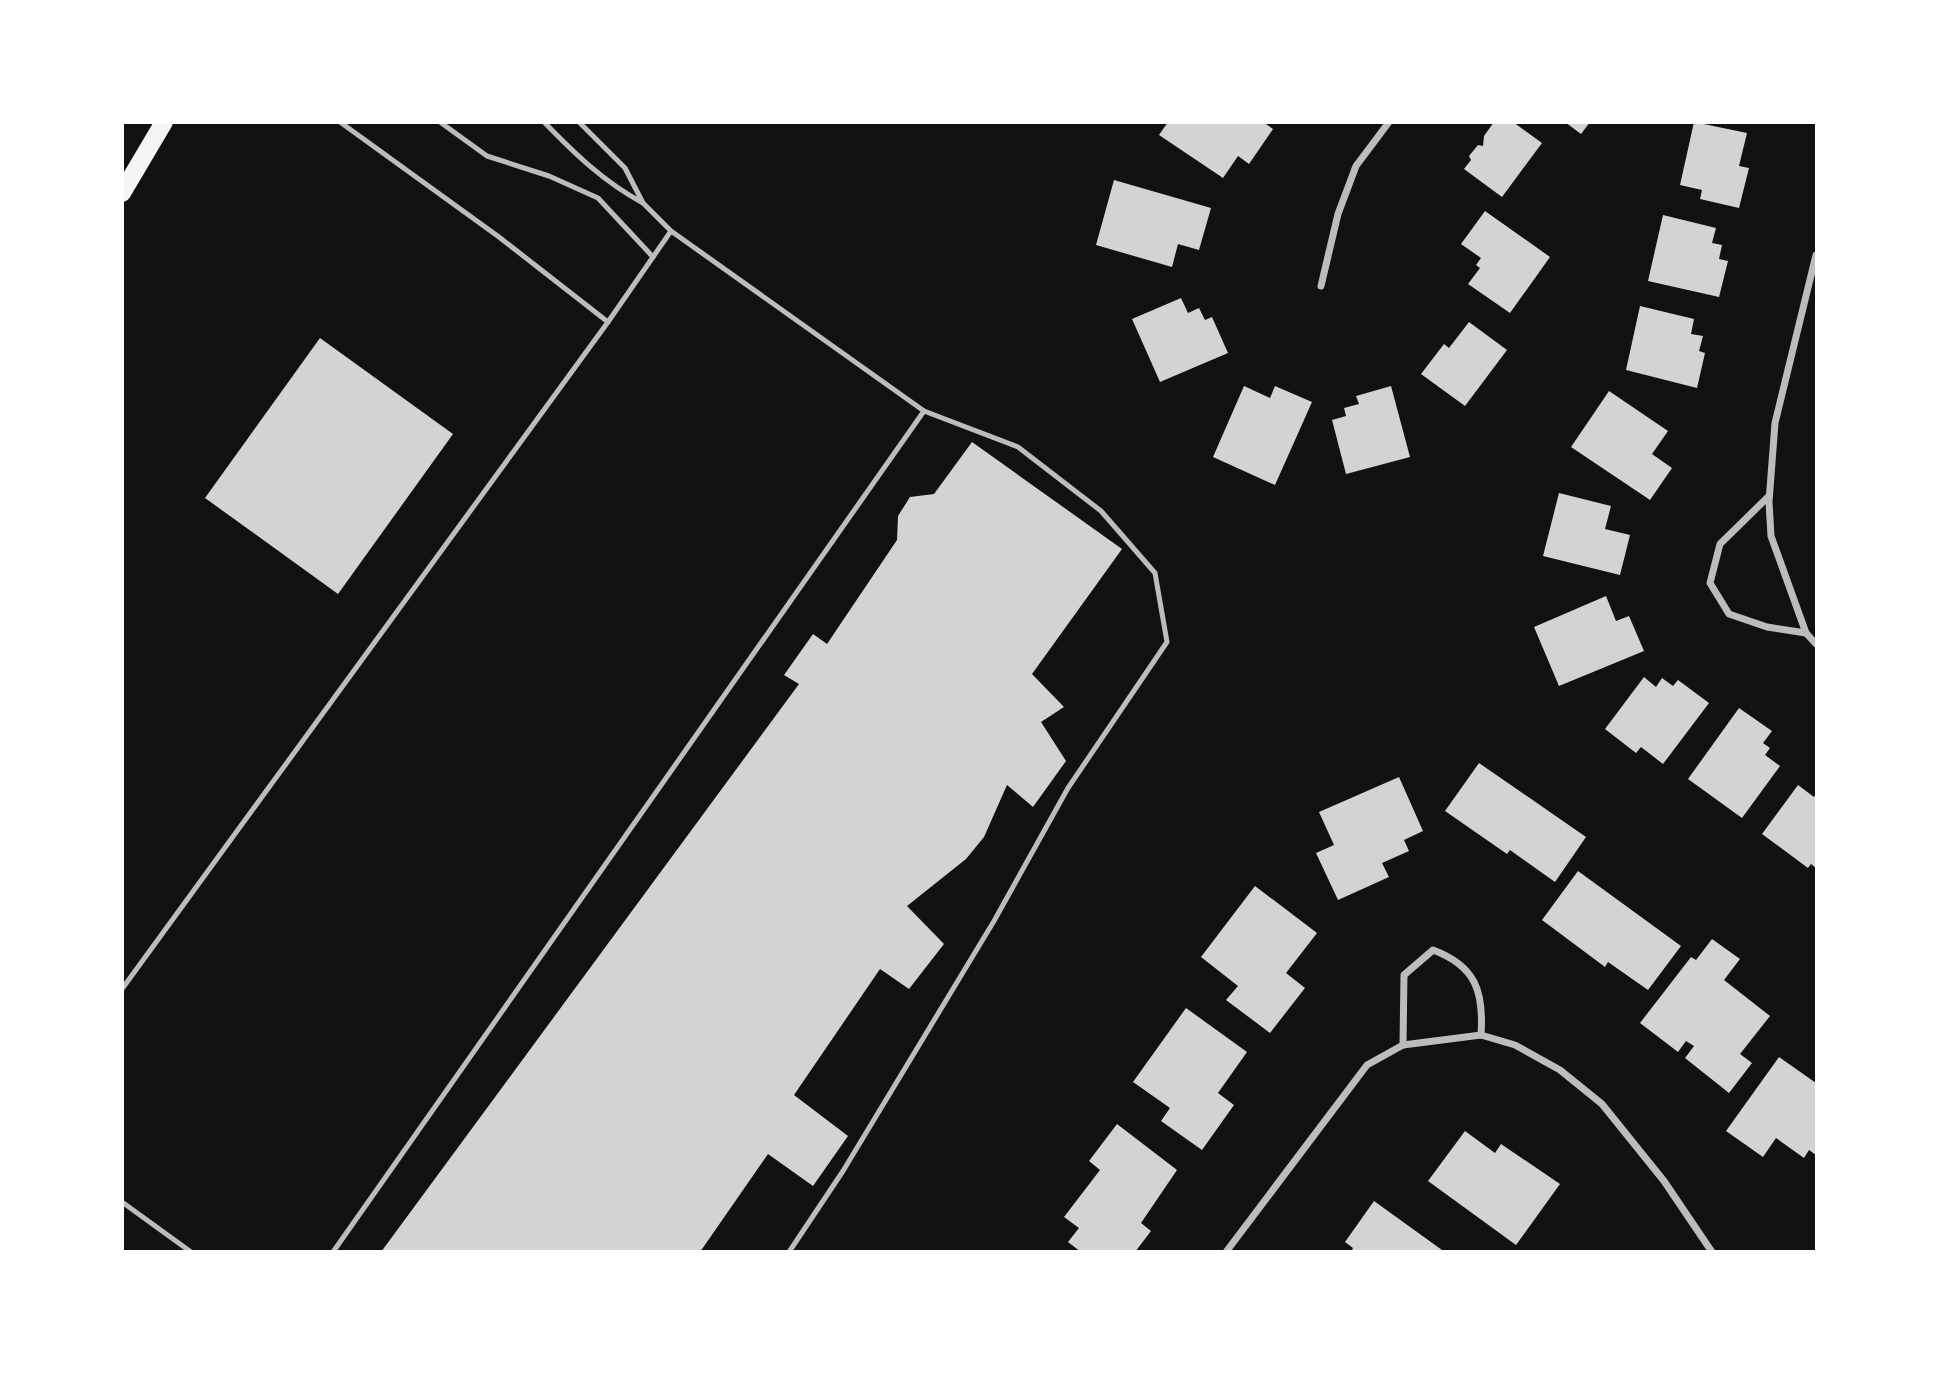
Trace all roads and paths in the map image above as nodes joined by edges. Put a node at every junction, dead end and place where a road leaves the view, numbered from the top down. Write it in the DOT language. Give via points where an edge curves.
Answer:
graph roads {
  1 [pos="164,122"];
  2 [pos="340,122"];
  3 [pos="440,122"];
  4 [pos="544,122"];
  5 [pos="579,122"];
  6 [pos="1389,122"];
  7 [pos="122,193"];
  8 [pos="643,202"];
  9 [pos="671,231"];
  10 [pos="1816,255"];
  11 [pos="653,257"];
  12 [pos="1321,286"];
  13 [pos="608,322"];
  14 [pos="924,411"];
  15 [pos="1770,495"];
  16 [pos="1806,633"];
  17 [pos="1816,644"];
  18 [pos="122,989"];
  19 [pos="1481,1035"];
  20 [pos="1403,1045"];
  21 [pos="122,1202"];
  22 [pos="191,1251"];
  23 [pos="332,1251"];
  24 [pos="789,1251"];
  25 [pos="1226,1251"];
  26 [pos="1713,1251"];
  1 -- 7 [label="main road"];
  2 -- 13 [label="lane"];
  3 -- 11 [label="lane" via="487,156 598,198"];
  4 -- 8 [label="lane" via="582,162 612,186"];
  5 -- 8 [label="lane" via="625,168"];
  6 -- 12 [label="street" via="1356,166 1338,214"];
  8 -- 9 [label="lane"];
  9 -- 11 [label="lane"];
  9 -- 14 [label="lane"];
  10 -- 15 [label="street" via="1775,423"];
  11 -- 13 [label="lane"];
  13 -- 18 [label="lane"];
  14 -- 23 [label="lane"];
  14 -- 24 [label="lane" via="1018,447 1101,511 1155,573 1167,642 1068,788 987,933 843,1171"];
  15 -- 16 [label="street" via="1771,537"];
  15 -- 16 [label="street" via="1720,544 1710,583 1730,614 1767,627"];
  16 -- 17 [label="street"];
  19 -- 20 [label="street"];
  19 -- 20 [label="street" via="1483,1006 1474,981 1457,959 1433,950 1404,975"];
  19 -- 26 [label="street" via="1515,1045 1549,1064 1602,1104"];
  20 -- 25 [label="street" via="1367,1065"];
  21 -- 22 [label="lane"];
}
